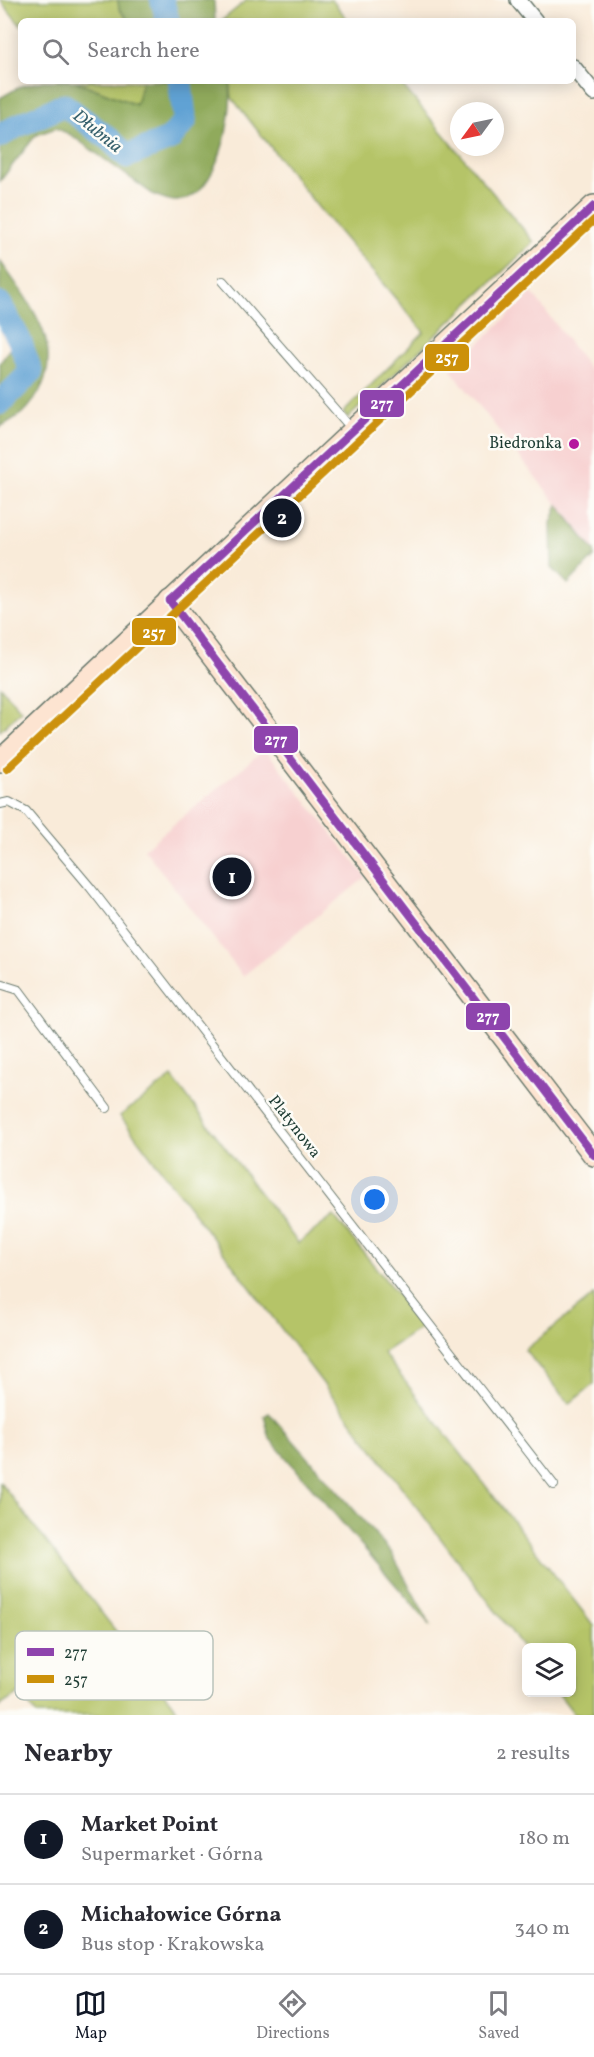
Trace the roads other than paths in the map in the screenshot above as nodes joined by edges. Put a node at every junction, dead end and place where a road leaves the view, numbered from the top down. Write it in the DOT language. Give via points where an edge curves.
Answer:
graph roads {
  1 [pos="518,0"];
  2 [pos="533,18"];
  3 [pos="576,71"];
  4 [pos="594,93"];
  5 [pos="594,206"];
  6 [pos="223,281"];
  7 [pos="353,430"];
  8 [pos="170,601"];
  9 [pos="0,761"];
  10 [pos="0,804"];
  11 [pos="0,984"];
  12 [pos="107,1108"];
  13 [pos="594,1155"];
  14 [pos="554,1485"];
  1 -- 2 [label="street"];
  3 -- 4 [label="street"];
  5 -- 7 [label="main road"];
  6 -- 7 [label="lane"];
  7 -- 8 [label="main road"];
  8 -- 9 [label="main road"];
  8 -- 13 [label="main road"];
  10 -- 14 [label="lane, Platynowa" via="9,802 26,811 90,887"];
  11 -- 12 [label="lane" via="19,990"];
}
